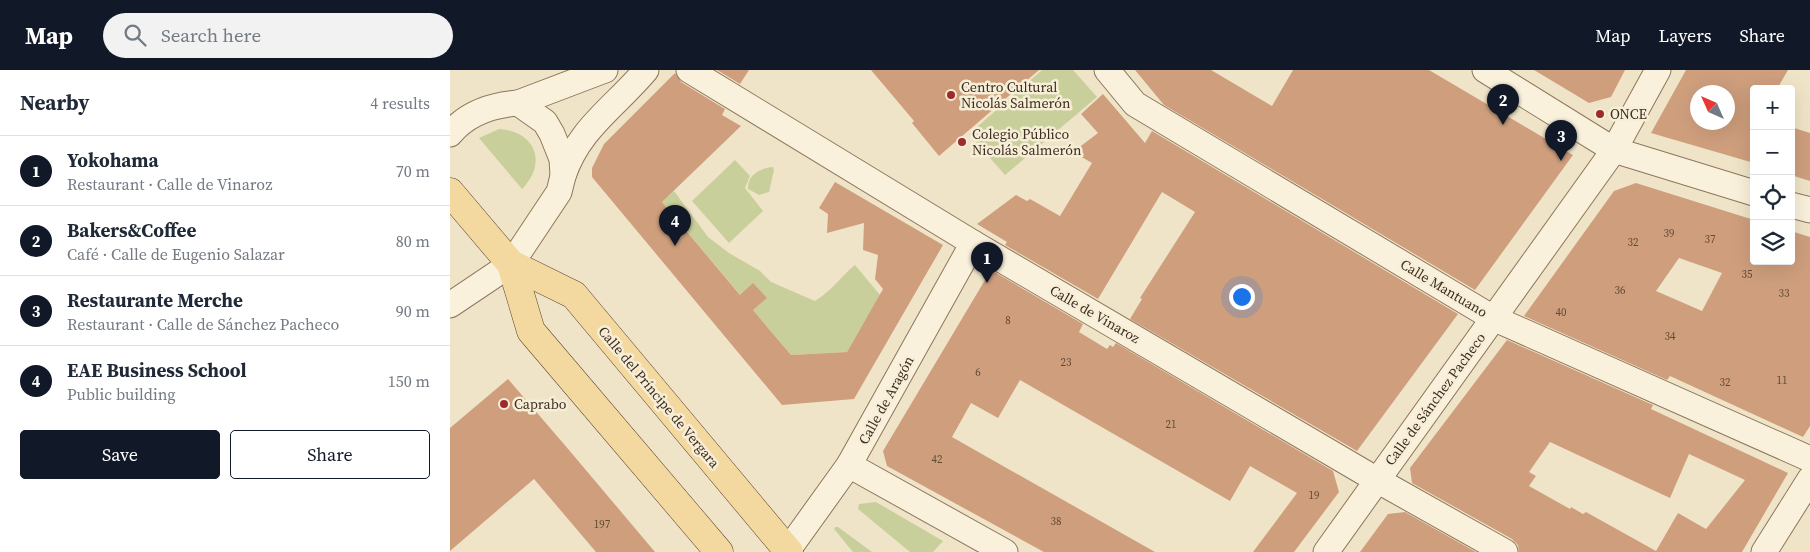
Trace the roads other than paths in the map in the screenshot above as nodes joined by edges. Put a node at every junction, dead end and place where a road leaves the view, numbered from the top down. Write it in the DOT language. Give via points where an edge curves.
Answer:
graph roads {
  1 [pos="646,70"];
  2 [pos="689,70"];
  3 [pos="1107,70"];
  4 [pos="1485,70"];
  5 [pos="1658,70"];
  6 [pos="598,72"];
  7 [pos="518,103"];
  8 [pos="450,134"];
  9 [pos="1614,150"];
  10 [pos="563,176"];
  11 [pos="450,192"];
  12 [pos="1750,192"];
  13 [pos="1795,206"];
  14 [pos="1810,210"];
  15 [pos="973,243"];
  16 [pos="511,264"];
  17 [pos="450,305"];
  18 [pos="1493,318"];
  19 [pos="1810,459"];
  20 [pos="849,465"];
  21 [pos="1810,479"];
  22 [pos="1377,480"];
  23 [pos="788,551"];
  24 [pos="719,552"];
  25 [pos="1006,552"];
  26 [pos="1326,552"];
  27 [pos="1505,552"];
  28 [pos="1764,552"];
  1 -- 10 [label="street" via="580,139"];
  2 -- 15 [label="street, Calle de Vinaroz"];
  3 -- 18 [label="street, Calle Mantuano" via="1135,104"];
  4 -- 9 [label="street"];
  5 -- 9 [label="street, Calle de Sánchez Pacheco"];
  6 -- 7 [label="street"];
  7 -- 8 [label="street" via="473,114"];
  7 -- 10 [label="street" via="545,122 562,159"];
  9 -- 12 [label="street"];
  9 -- 18 [label="street, Calle de Sánchez Pacheco"];
  10 -- 16 [label="street" via="559,192"];
  11 -- 16 [label="main road, Calle del Príncipe de Vergara"];
  13 -- 14 [label="street"];
  15 -- 20 [label="street, Calle de Aragón"];
  15 -- 22 [label="street, Calle de Vinaroz"];
  16 -- 17 [label="street"];
  16 -- 23 [label="main road, Calle del Príncipe de Vergara" via="574,295"];
  16 -- 24 [label="main road, Calle del Príncipe de Vergara" via="531,331"];
  18 -- 19 [label="street, Calle Mantuano"];
  18 -- 22 [label="street, Calle de Sánchez Pacheco"];
  20 -- 23 [label="street, Calle de Aragón"];
  20 -- 25 [label="street"];
  21 -- 28 [label="street"];
  22 -- 26 [label="street, Calle de Sánchez Pacheco"];
  22 -- 27 [label="street, Calle de Vinaroz"];
}
